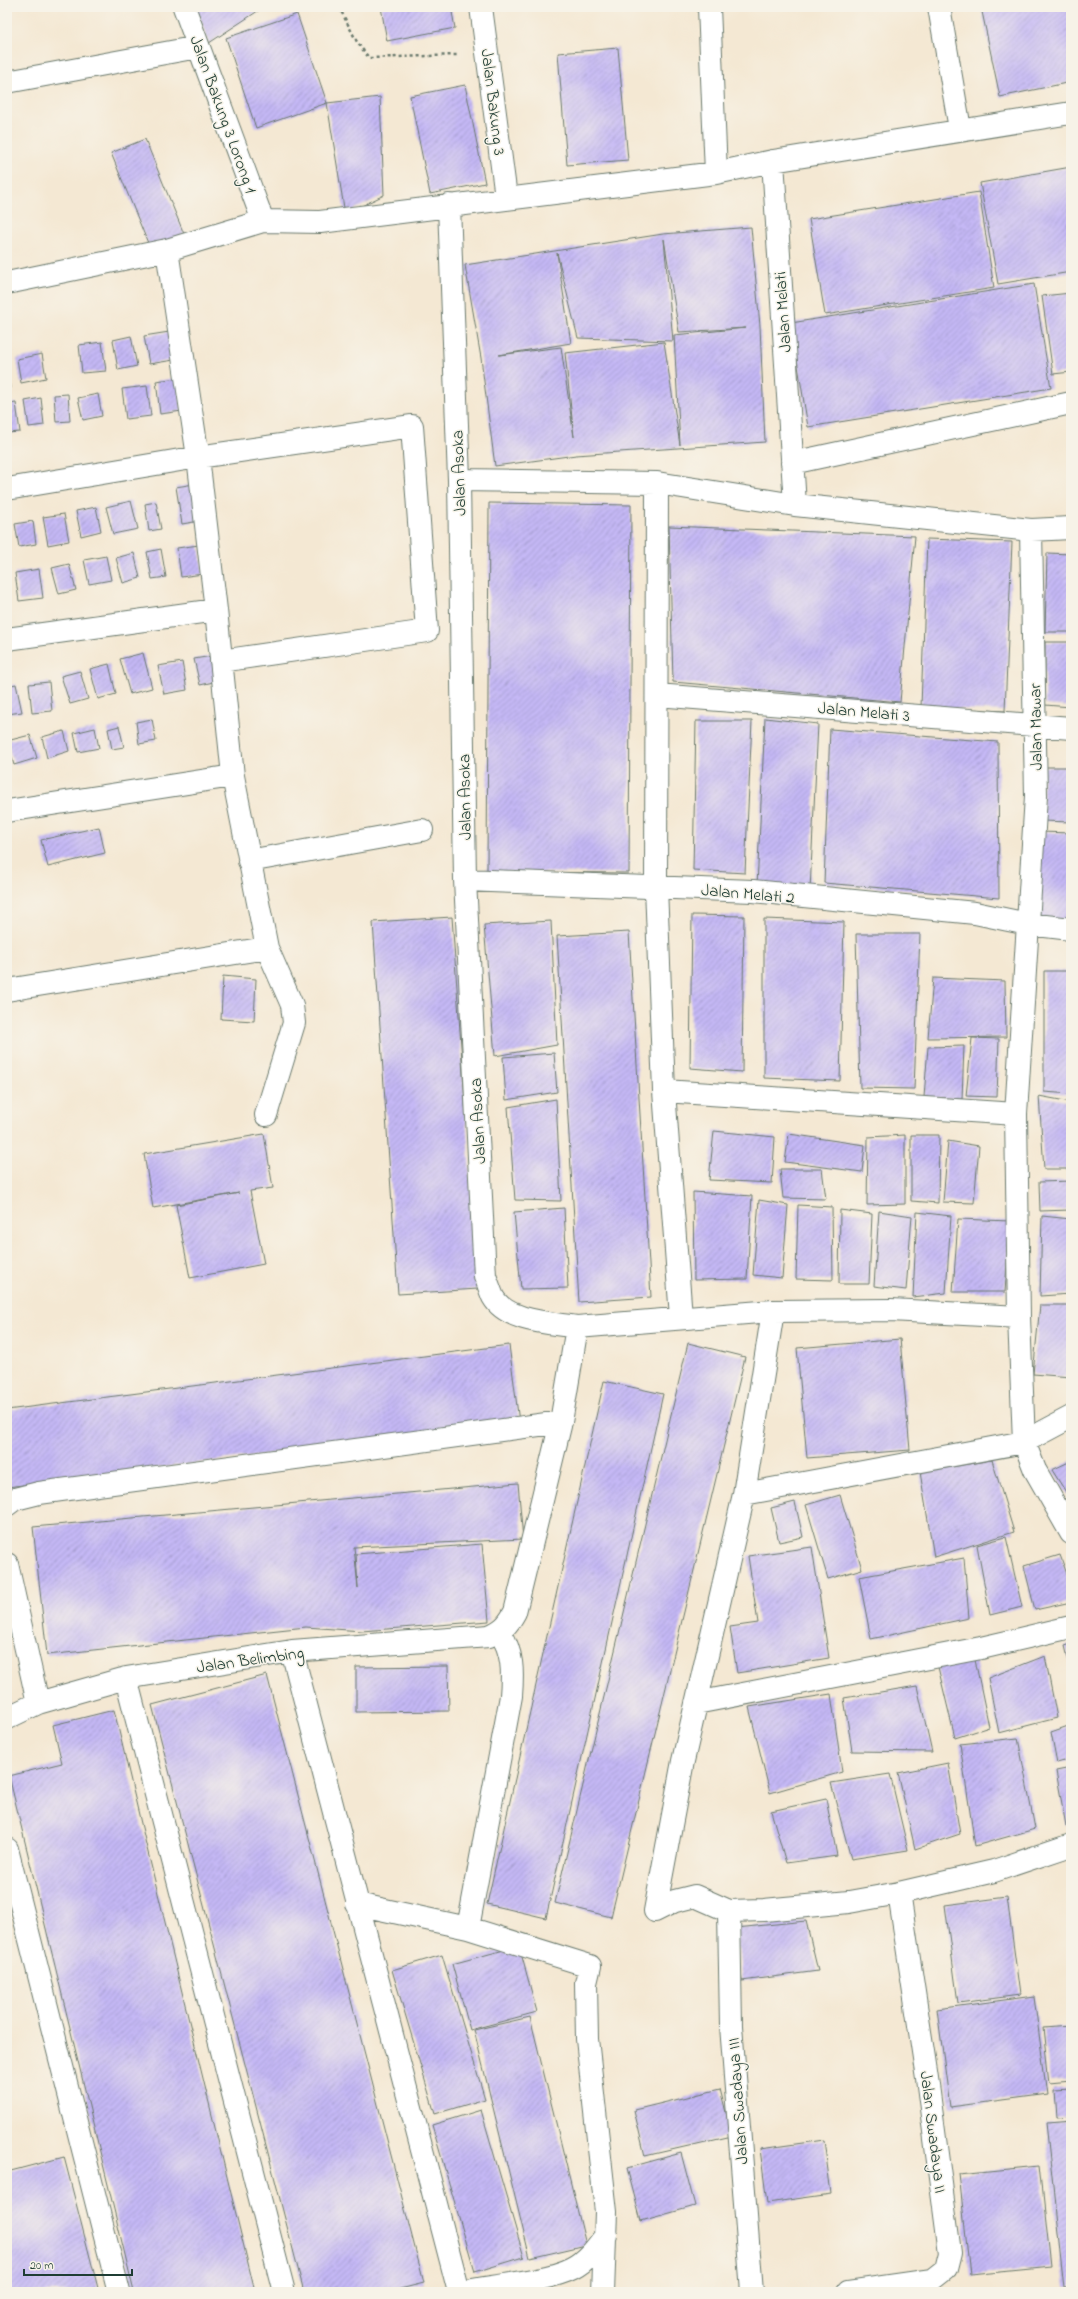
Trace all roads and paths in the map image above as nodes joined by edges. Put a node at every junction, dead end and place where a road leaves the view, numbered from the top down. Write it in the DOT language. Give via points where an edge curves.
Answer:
graph roads {
  1 [pos="184,7"];
  2 [pos="339,7"];
  3 [pos="482,7"];
  4 [pos="709,7"];
  5 [pos="940,7"];
  6 [pos="198,47"];
  7 [pos="488,53"];
  8 [pos="7,82"];
  9 [pos="1071,113"];
  10 [pos="960,129"];
  11 [pos="772,161"];
  12 [pos="716,173"];
  13 [pos="506,197"];
  14 [pos="449,205"];
  15 [pos="263,221"];
  16 [pos="167,250"];
  17 [pos="7,282"];
  18 [pos="1071,403"];
  19 [pos="198,457"];
  20 [pos="792,463"];
  21 [pos="459,480"];
  22 [pos="657,483"];
  23 [pos="7,489"];
  24 [pos="795,505"];
  25 [pos="1071,528"];
  26 [pos="1031,530"];
  27 [pos="216,610"];
  28 [pos="7,639"];
  29 [pos="221,661"];
  30 [pos="657,695"];
  31 [pos="1034,725"];
  32 [pos="1071,728"];
  33 [pos="233,776"];
  34 [pos="7,811"];
  35 [pos="422,830"];
  36 [pos="249,861"];
  37 [pos="465,880"];
  38 [pos="656,887"];
  39 [pos="1028,924"];
  40 [pos="1071,929"];
  41 [pos="267,948"];
  42 [pos="7,990"];
  43 [pos="664,1091"];
  44 [pos="1016,1114"];
  45 [pos="266,1115"];
  46 [pos="773,1311"];
  47 [pos="681,1317"];
  48 [pos="1019,1317"];
  49 [pos="577,1327"];
  50 [pos="1071,1417"];
  51 [pos="561,1422"];
  52 [pos="1024,1442"];
  53 [pos="744,1494"];
  54 [pos="7,1505"];
  55 [pos="1071,1533"];
  56 [pos="7,1564"];
  57 [pos="1071,1627"];
  58 [pos="500,1632"];
  59 [pos="292,1651"];
  60 [pos="126,1678"];
  61 [pos="696,1703"];
  62 [pos="38,1704"];
  63 [pos="7,1718"];
  64 [pos="1071,1845"];
  65 [pos="7,1849"];
  66 [pos="899,1893"];
  67 [pos="357,1904"];
  68 [pos="728,1911"];
  69 [pos="468,1928"];
  70 [pos="606,2235"];
  71 [pos="119,2292"];
  72 [pos="284,2292"];
  73 [pos="459,2292"];
  74 [pos="462,2292"];
  75 [pos="603,2292"];
  76 [pos="752,2292"];
  77 [pos="848,2292"];
  1 -- 6 [label="street, Jalan Bakung 3 Lorong 1"];
  2 -- 7 [label="path" via="368,58"];
  3 -- 7 [label="street, Jalan Bakung 3"];
  4 -- 12 [label="street"];
  5 -- 10 [label="street"];
  6 -- 8 [label="street"];
  6 -- 15 [label="street, Jalan Bakung 3 Lorong 1"];
  7 -- 13 [label="street, Jalan Bakung 3"];
  9 -- 10 [label="street"];
  10 -- 11 [label="street"];
  11 -- 12 [label="street"];
  11 -- 20 [label="street, Jalan Melati"];
  12 -- 13 [label="street"];
  13 -- 14 [label="street"];
  14 -- 15 [label="street" via="320,222"];
  14 -- 21 [label="street, Jalan Asoka"];
  15 -- 16 [label="street"];
  16 -- 17 [label="street"];
  16 -- 19 [label="street"];
  18 -- 20 [label="street"];
  19 -- 23 [label="street"];
  19 -- 27 [label="street"];
  19 -- 29 [label="street" via="412,426 427,631"];
  20 -- 24 [label="street, Jalan Melati"];
  21 -- 22 [label="street"];
  21 -- 37 [label="street, Jalan Asoka"];
  22 -- 24 [label="street"];
  22 -- 30 [label="street"];
  24 -- 26 [label="street"];
  25 -- 26 [label="street"];
  26 -- 31 [label="street, Jalan Mawar"];
  27 -- 28 [label="street"];
  27 -- 29 [label="street"];
  29 -- 33 [label="street"];
  30 -- 31 [label="street, Jalan Melati 3"];
  30 -- 38 [label="street"];
  31 -- 32 [label="street, Jalan Melati 3"];
  31 -- 39 [label="street, Jalan Mawar" via="1036,796"];
  33 -- 34 [label="street"];
  33 -- 36 [label="street"];
  35 -- 36 [label="street"];
  36 -- 41 [label="street"];
  37 -- 38 [label="street, Jalan Melati 2"];
  37 -- 49 [label="street, Jalan Asoka" via="485,1276 494,1298 505,1309 526,1319"];
  38 -- 39 [label="street, Jalan Melati 2" via="753,891 975,914"];
  38 -- 43 [label="street"];
  39 -- 40 [label="street, Jalan Melati 2"];
  39 -- 44 [label="street, Jalan Mawar"];
  41 -- 42 [label="street"];
  41 -- 45 [label="street" via="292,1005 294,1023"];
  43 -- 44 [label="street"];
  43 -- 47 [label="street"];
  44 -- 48 [label="street, Jalan Mawar"];
  46 -- 47 [label="street, Jalan Asoka"];
  46 -- 48 [label="street, Jalan Asoka" via="891,1310"];
  46 -- 53 [label="street"];
  47 -- 49 [label="street, Jalan Asoka"];
  48 -- 52 [label="street, Jalan Mawar"];
  49 -- 51 [label="street"];
  50 -- 52 [label="street"];
  51 -- 54 [label="street" via="39,1493 15,1499"];
  51 -- 58 [label="street" via="515,1612 508,1625"];
  52 -- 53 [label="street"];
  52 -- 55 [label="street, Jalan Mawar" via="1035,1470"];
  53 -- 61 [label="street"];
  56 -- 62 [label="street"];
  57 -- 61 [label="street" via="982,1648"];
  58 -- 59 [label="street, Jalan Belimbing" via="488,1636"];
  58 -- 69 [label="street" via="512,1658 511,1696"];
  59 -- 60 [label="street, Jalan Belimbing"];
  59 -- 67 [label="street"];
  60 -- 62 [label="street, Jalan Belimbing"];
  60 -- 72 [label="street"];
  61 -- 68 [label="street" via="655,1910 695,1896"];
  62 -- 63 [label="street, Jalan Belimbing"];
  64 -- 66 [label="street" via="994,1871"];
  65 -- 71 [label="street"];
  66 -- 68 [label="street" via="849,1902"];
  66 -- 77 [label="street, Jalan Swadaya II" via="950,2253 946,2269 932,2280"];
  67 -- 69 [label="street"];
  67 -- 73 [label="street"];
  68 -- 76 [label="street, Jalan Swadaya III" via="731,2026"];
  69 -- 70 [label="street" via="590,1966 586,1983 587,2039 606,2212"];
  70 -- 74 [label="street" via="594,2251 574,2268"];
  70 -- 75 [label="street"];
}
